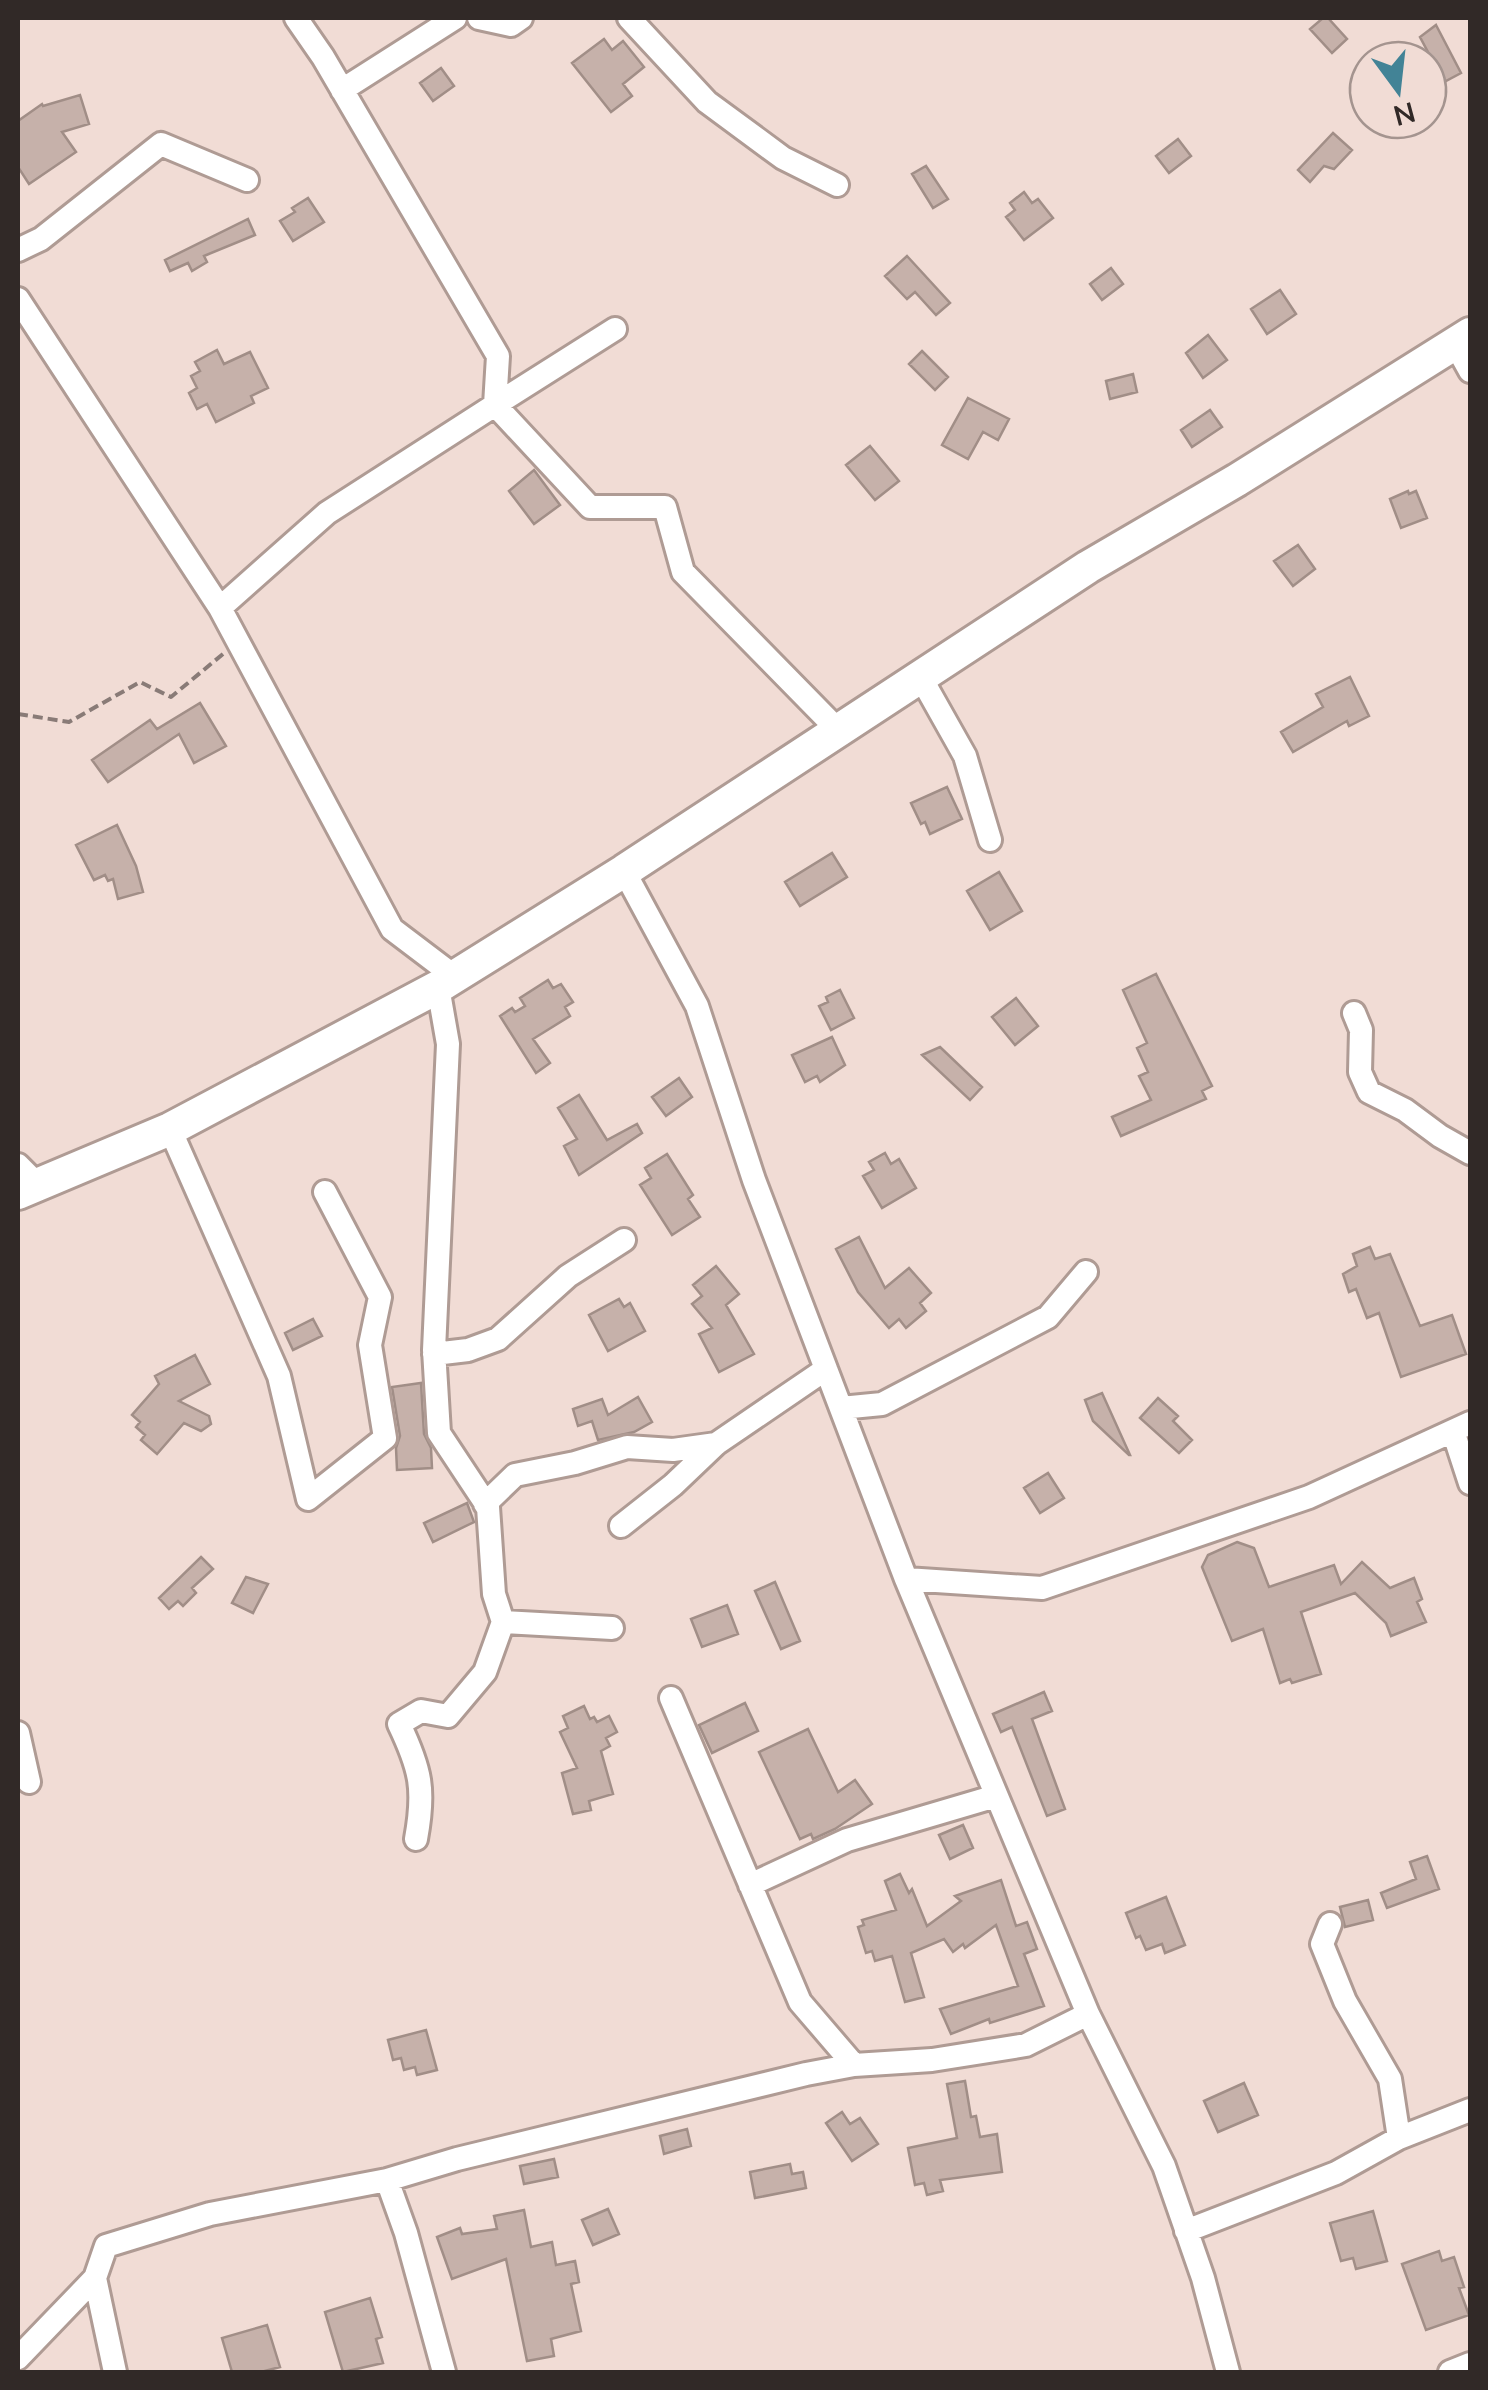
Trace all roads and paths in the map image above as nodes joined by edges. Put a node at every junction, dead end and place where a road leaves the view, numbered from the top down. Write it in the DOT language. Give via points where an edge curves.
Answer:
graph roads {
  1 [pos="296,18"];
  2 [pos="455,18"];
  3 [pos="479,18"];
  4 [pos="521,18"];
  5 [pos="629,18"];
  6 [pos="342,90"];
  7 [pos="247,180"];
  8 [pos="837,185"];
  9 [pos="18,250"];
  10 [pos="18,299"];
  11 [pos="615,330"];
  12 [pos="1465,350"];
  13 [pos="495,406"];
  14 [pos="220,608"];
  15 [pos="238,642"];
  16 [pos="920,676"];
  17 [pos="18,714"];
  18 [pos="838,729"];
  19 [pos="990,840"];
  20 [pos="624,871"];
  21 [pos="446,981"];
  22 [pos="1354,1013"];
  23 [pos="170,1129"];
  24 [pos="1470,1153"];
  25 [pos="24,1181"];
  26 [pos="324,1192"];
  27 [pos="624,1240"];
  28 [pos="1086,1272"];
  29 [pos="434,1354"];
  30 [pos="826,1369"];
  31 [pos="841,1408"];
  32 [pos="1462,1427"];
  33 [pos="716,1444"];
  34 [pos="1470,1483"];
  35 [pos="485,1504"];
  36 [pos="620,1526"];
  37 [pos="906,1579"];
  38 [pos="503,1622"];
  39 [pos="612,1628"];
  40 [pos="671,1698"];
  41 [pos="18,1733"];
  42 [pos="28,1782"];
  43 [pos="996,1796"];
  44 [pos="416,1839"];
  45 [pos="750,1884"];
  46 [pos="1330,1924"];
  47 [pos="1088,2014"];
  48 [pos="854,2065"];
  49 [pos="1470,2110"];
  50 [pos="1399,2138"];
  51 [pos="387,2180"];
  52 [pos="1186,2230"];
  53 [pos="95,2278"];
  54 [pos="18,2358"];
  55 [pos="1470,2364"];
  56 [pos="115,2372"];
  57 [pos="444,2372"];
  58 [pos="1228,2372"];
  59 [pos="1450,2372"];
  1 -- 6 [label="street"];
  2 -- 6 [label="street"];
  3 -- 4 [label="street" via="511,24"];
  5 -- 8 [label="street" via="707,102 783,158"];
  6 -- 13 [label="street" via="498,356"];
  7 -- 9 [label="street" via="162,144"];
  10 -- 14 [label="street"];
  11 -- 13 [label="street"];
  12 -- 16 [label="street" via="1088,567"];
  13 -- 14 [label="street" via="328,514"];
  13 -- 18 [label="street" via="590,507 666,507 683,572"];
  14 -- 15 [label="street"];
  15 -- 17 [label="path" via="170,697 140,682 69,722"];
  15 -- 21 [label="street" via="392,928"];
  16 -- 18 [label="street"];
  16 -- 19 [label="street" via="965,756"];
  18 -- 20 [label="street"];
  20 -- 21 [label="street"];
  20 -- 30 [label="street" via="697,1006"];
  21 -- 23 [label="street"];
  21 -- 29 [label="street"];
  22 -- 24 [label="street" via="1361,1030 1360,1072 1369,1092"];
  23 -- 25 [label="street"];
  23 -- 26 [label="street" via="279,1376 308,1500 385,1438 370,1345 380,1297"];
  27 -- 29 [label="street" via="568,1276 498,1340"];
  28 -- 31 [label="street" via="1048,1317 882,1404"];
  29 -- 35 [label="street" via="439,1434"];
  30 -- 31 [label="street"];
  30 -- 33 [label="street"];
  31 -- 37 [label="street"];
  32 -- 34 [label="street"];
  32 -- 37 [label="street" via="1310,1498 1042,1588"];
  33 -- 35 [label="street" via="627,1447 515,1475"];
  33 -- 36 [label="street"];
  35 -- 38 [label="street"];
  37 -- 43 [label="street"];
  38 -- 39 [label="street"];
  38 -- 44 [label="street" via="484,1672 448,1716 421,1712 399,1724 423,1799"];
  40 -- 45 [label="street"];
  41 -- 42 [label="street"];
  43 -- 45 [label="street" via="847,1840"];
  43 -- 47 [label="street"];
  45 -- 48 [label="street" via="800,2002"];
  46 -- 50 [label="street" via="1322,1944 1345,2002 1390,2078"];
  47 -- 48 [label="street" via="1026,2046"];
  47 -- 52 [label="street" via="1164,2166"];
  48 -- 51 [label="street"];
  49 -- 50 [label="street"];
  50 -- 52 [label="street" via="1336,2173"];
  51 -- 53 [label="street" via="210,2214 106,2246"];
  51 -- 57 [label="street"];
  52 -- 58 [label="street"];
  53 -- 54 [label="street"];
  53 -- 56 [label="street"];
  55 -- 59 [label="street"];
}
